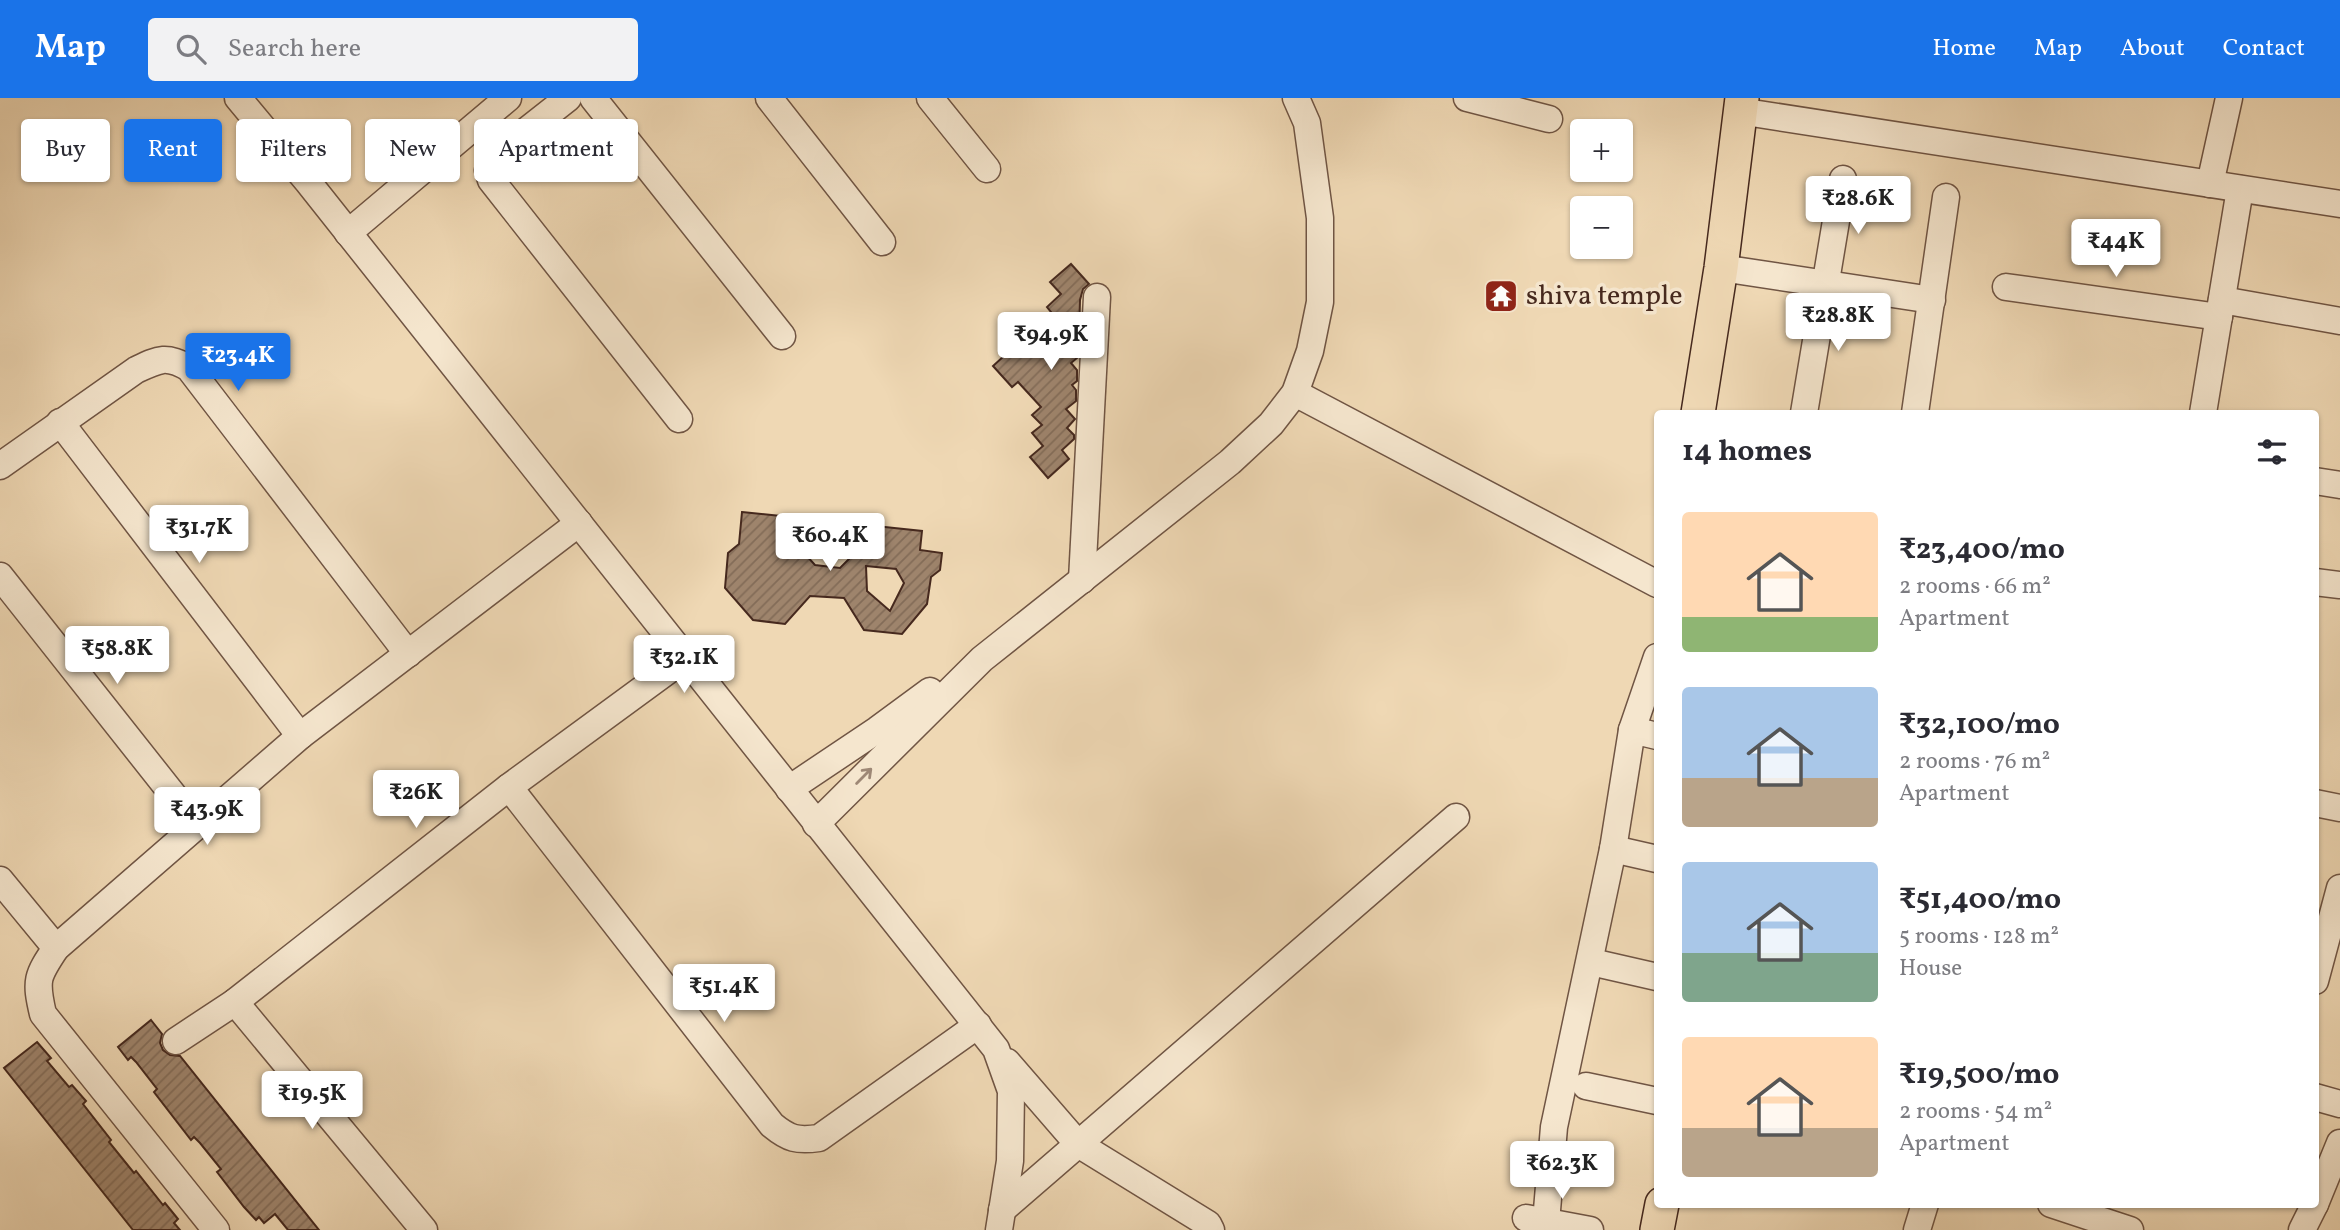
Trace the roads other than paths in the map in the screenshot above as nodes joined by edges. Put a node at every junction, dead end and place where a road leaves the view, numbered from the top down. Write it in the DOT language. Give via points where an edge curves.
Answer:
graph roads {
  1 [pos="238,98"];
  2 [pos="508,98"];
  3 [pos="568,98"];
  4 [pos="593,98"];
  5 [pos="769,98"];
  6 [pos="930,98"];
  7 [pos="1296,98"];
  8 [pos="1467,98"];
  9 [pos="2229,98"];
  10 [pos="1741,104"];
  11 [pos="1549,119"];
  12 [pos="987,169"];
  13 [pos="1843,179"];
  14 [pos="2210,184"];
  15 [pos="2240,189"];
  16 [pos="1946,197"];
  17 [pos="2340,204"];
  18 [pos="348,233"];
  19 [pos="882,242"];
  20 [pos="1721,268"];
  21 [pos="1826,286"];
  22 [pos="2006,287"];
  23 [pos="1097,297"];
  24 [pos="1932,300"];
  25 [pos="2220,309"];
  26 [pos="2340,321"];
  27 [pos="782,336"];
  28 [pos="1295,393"];
  29 [pos="1698,410"];
  30 [pos="1805,410"];
  31 [pos="1915,410"];
  32 [pos="2203,410"];
  33 [pos="679,419"];
  34 [pos="60,422"];
  35 [pos="0,466"];
  36 [pos="2319,482"];
  37 [pos="2340,485"];
  38 [pos="579,523"];
  39 [pos="0,576"];
  40 [pos="1082,580"];
  41 [pos="1654,582"];
  42 [pos="2319,582"];
  43 [pos="2340,585"];
  44 [pos="408,654"];
  45 [pos="684,658"];
  46 [pos="982,659"];
  47 [pos="1654,676"];
  48 [pos="1645,733"];
  49 [pos="300,736"];
  50 [pos="509,787"];
  51 [pos="789,789"];
  52 [pos="2319,804"];
  53 [pos="2340,808"];
  54 [pos="1456,817"];
  55 [pos="816,824"];
  56 [pos="197,825"];
  57 [pos="1613,849"];
  58 [pos="1654,858"];
  59 [pos="0,880"];
  60 [pos="2340,888"];
  61 [pos="56,948"];
  62 [pos="1600,964"];
  63 [pos="2319,966"];
  64 [pos="1654,976"];
  65 [pos="235,1002"];
  66 [pos="978,1025"];
  67 [pos="176,1041"];
  68 [pos="996,1049"];
  69 [pos="1586,1086"];
  70 [pos="2319,1098"];
  71 [pos="1654,1100"];
  72 [pos="2340,1104"];
  73 [pos="2340,1143"];
  74 [pos="1078,1144"];
  75 [pos="2319,1194"];
  76 [pos="1661,1208"];
  77 [pos="1924,1208"];
  78 [pos="2063,1208"];
  79 [pos="2313,1208"];
  80 [pos="1000,1220"];
  81 [pos="216,1230"];
  82 [pos="425,1230"];
  83 [pos="1211,1230"];
  84 [pos="1590,1230"];
  85 [pos="1657,1230"];
  86 [pos="1917,1230"];
  87 [pos="2130,1230"];
  88 [pos="2302,1230"];
  1 -- 18 [label="street"];
  2 -- 18 [label="street"];
  3 -- 33 [label="street" via="497,154 488,170 491,180"];
  4 -- 27 [label="street"];
  5 -- 19 [label="street"];
  6 -- 12 [label="street"];
  7 -- 28 [label="street" via="1307,123 1320,218 1320,267 1310,351"];
  8 -- 11 [label="street"];
  9 -- 14 [label="street"];
  10 -- 14 [label="street"];
  10 -- 20 [label="main road"];
  13 -- 21 [label="street"];
  14 -- 15 [label="street"];
  15 -- 17 [label="street"];
  15 -- 25 [label="street"];
  16 -- 24 [label="street"];
  18 -- 38 [label="street"];
  20 -- 21 [label="street"];
  20 -- 29 [label="main road"];
  21 -- 24 [label="street"];
  21 -- 30 [label="street"];
  22 -- 25 [label="street"];
  23 -- 40 [label="street"];
  24 -- 31 [label="street"];
  25 -- 26 [label="street"];
  25 -- 32 [label="street"];
  28 -- 40 [label="street" via="1271,424 1230,462"];
  28 -- 41 [label="street"];
  34 -- 35 [label="street"];
  34 -- 44 [label="street" via="159,359 189,368"];
  34 -- 49 [label="street"];
  36 -- 37 [label="street"];
  38 -- 44 [label="street"];
  38 -- 45 [label="street"];
  39 -- 56 [label="street"];
  40 -- 46 [label="street"];
  42 -- 43 [label="street"];
  44 -- 49 [label="street"];
  45 -- 50 [label="street"];
  45 -- 51 [label="street"];
  46 -- 51 [label="street"];
  55 -- 46 [label="street, one-way"];
  47 -- 48 [label="street"];
  48 -- 57 [label="street"];
  49 -- 56 [label="street"];
  50 -- 65 [label="street"];
  50 -- 66 [label="street" via="772,1125 787,1137 819,1138"];
  51 -- 55 [label="street"];
  52 -- 53 [label="street"];
  54 -- 74 [label="street"];
  55 -- 66 [label="street"];
  56 -- 61 [label="street"];
  57 -- 58 [label="street"];
  57 -- 84 [label="street" via="1536,1220"];
  59 -- 61 [label="street"];
  60 -- 63 [label="street"];
  61 -- 81 [label="street" via="40,972 37,990 43,1014"];
  62 -- 64 [label="street"];
  65 -- 67 [label="street"];
  65 -- 82 [label="street"];
  66 -- 68 [label="street"];
  68 -- 74 [label="street"];
  68 -- 80 [label="street" via="1011,1091 1010,1161"];
  69 -- 71 [label="street"];
  70 -- 72 [label="street"];
  73 -- 75 [label="street"];
  74 -- 80 [label="street"];
  74 -- 83 [label="street"];
  76 -- 85 [label="main road"];
  77 -- 86 [label="street"];
  78 -- 87 [label="street"];
  79 -- 88 [label="street"];
}
